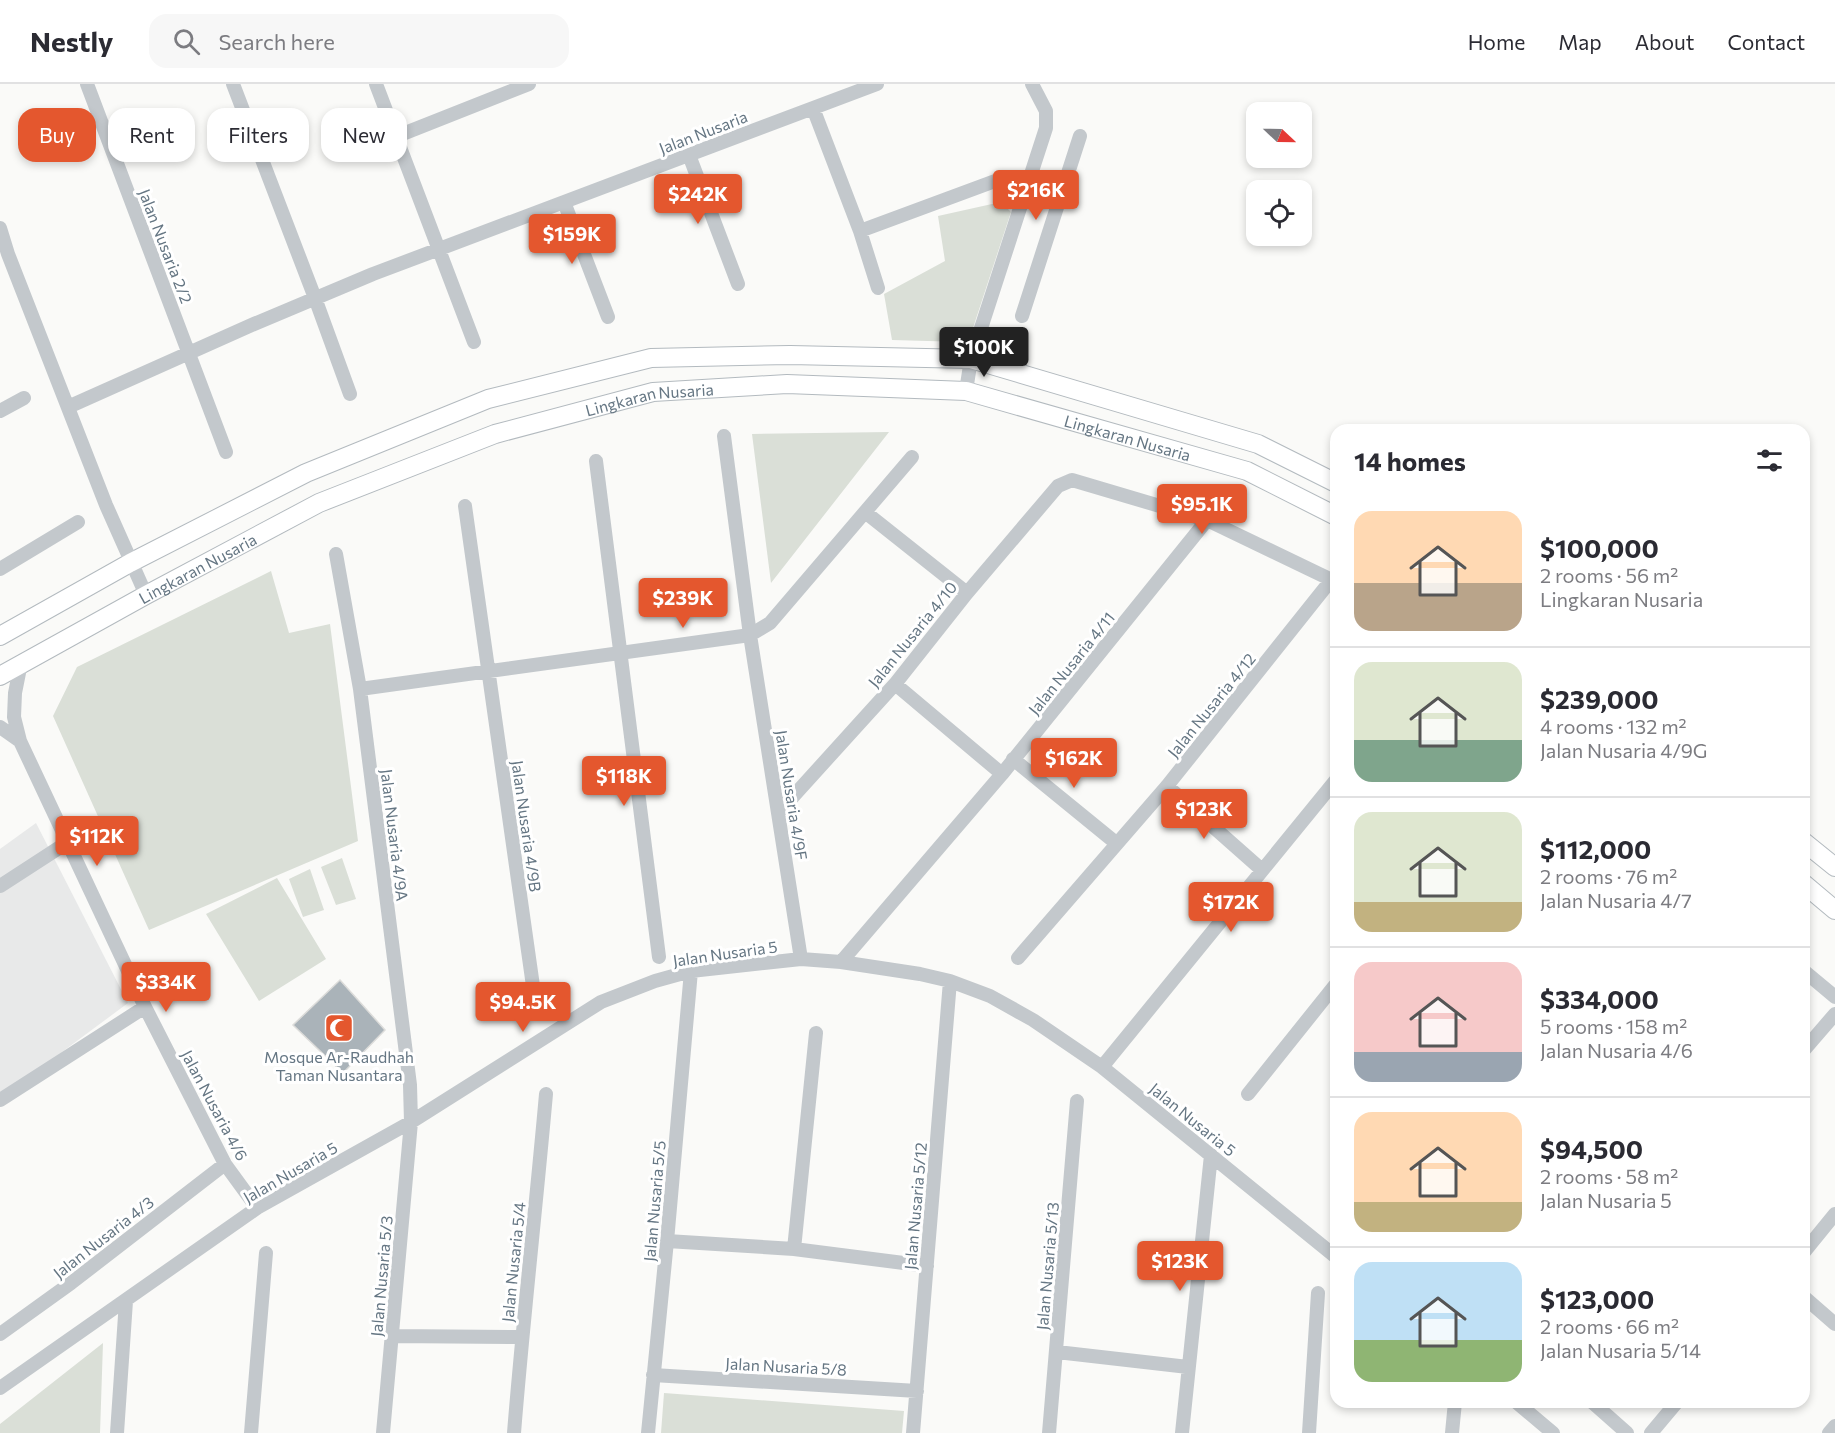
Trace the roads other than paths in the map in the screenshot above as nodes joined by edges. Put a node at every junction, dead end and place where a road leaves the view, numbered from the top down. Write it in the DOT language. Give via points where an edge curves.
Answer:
graph roads {
  1 [pos="87,84"];
  2 [pos="233,84"];
  3 [pos="376,84"];
  4 [pos="529,84"];
  5 [pos="877,84"];
  6 [pos="1032,84"];
  7 [pos="385,108"];
  8 [pos="813,108"];
  9 [pos="407,132"];
  10 [pos="1080,136"];
  11 [pos="689,155"];
  12 [pos="405,162"];
  13 [pos="994,181"];
  14 [pos="564,202"];
  15 [pos="0,228"];
  16 [pos="860,231"];
  17 [pos="439,249"];
  18 [pos="4,256"];
  19 [pos="738,284"];
  20 [pos="878,288"];
  21 [pos="315,298"];
  22 [pos="1022,316"];
  23 [pos="608,317"];
  24 [pos="474,342"];
  25 [pos="189,352"];
  26 [pos="971,359"];
  27 [pos="966,392"];
  28 [pos="350,394"];
  29 [pos="24,398"];
  30 [pos="68,407"];
  31 [pos="0,411"];
  32 [pos="724,436"];
  33 [pos="226,452"];
  34 [pos="912,457"];
  35 [pos="596,461"];
  36 [pos="1330,480"];
  37 [pos="465,506"];
  38 [pos="865,512"];
  39 [pos="1330,513"];
  40 [pos="1207,520"];
  41 [pos="78,522"];
  42 [pos="336,554"];
  43 [pos="130,563"];
  44 [pos="0,569"];
  45 [pos="1330,579"];
  46 [pos="1330,586"];
  47 [pos="967,593"];
  48 [pos="146,595"];
  49 [pos="750,635"];
  50 [pos="0,636"];
  51 [pos="620,653"];
  52 [pos="21,663"];
  53 [pos="488,671"];
  54 [pos="0,676"];
  55 [pos="895,684"];
  56 [pos="360,689"];
  57 [pos="0,727"];
  58 [pos="20,741"];
  59 [pos="1013,759"];
  60 [pos="1002,774"];
  61 [pos="1167,786"];
  62 [pos="1330,787"];
  63 [pos="779,812"];
  64 [pos="68,842"];
  65 [pos="1116,843"];
  66 [pos="1810,847"];
  67 [pos="1835,867"];
  68 [pos="1262,870"];
  69 [pos="0,886"];
  70 [pos="1810,889"];
  71 [pos="1835,910"];
  72 [pos="658,957"];
  73 [pos="1018,958"];
  74 [pos="801,959"];
  75 [pos="842,962"];
  76 [pos="691,971"];
  77 [pos="1810,976"];
  78 [pos="950,981"];
  79 [pos="533,986"];
  80 [pos="1330,992"];
  81 [pos="1835,997"];
  82 [pos="145,1007"];
  83 [pos="1835,1014"];
  84 [pos="816,1033"];
  85 [pos="1810,1043"];
  86 [pos="1102,1067"];
  87 [pos="546,1094"];
  88 [pos="1248,1094"];
  89 [pos="0,1100"];
  90 [pos="1077,1101"];
  91 [pos="411,1122"];
  92 [pos="1211,1155"];
  93 [pos="225,1164"];
  94 [pos="257,1208"];
  95 [pos="1835,1214"];
  96 [pos="667,1241"];
  97 [pos="1810,1245"];
  98 [pos="794,1249"];
  99 [pos="1330,1252"];
  100 [pos="266,1253"];
  101 [pos="927,1266"];
  102 [pos="1318,1293"];
  103 [pos="126,1301"];
  104 [pos="1810,1302"];
  105 [pos="1835,1324"];
  106 [pos="0,1334"];
  107 [pos="392,1336"];
  108 [pos="522,1337"];
  109 [pos="1057,1352"];
  110 [pos="1188,1367"];
  111 [pos="654,1375"];
  112 [pos="0,1388"];
  113 [pos="917,1391"];
  114 [pos="1454,1408"];
  115 [pos="1523,1408"];
  116 [pos="1599,1408"];
  117 [pos="1672,1408"];
  118 [pos="1835,1426"];
  119 [pos="117,1433"];
  120 [pos="251,1433"];
  121 [pos="383,1433"];
  122 [pos="514,1433"];
  123 [pos="648,1433"];
  124 [pos="913,1433"];
  125 [pos="1049,1433"];
  126 [pos="1182,1433"];
  127 [pos="1309,1433"];
  128 [pos="1452,1433"];
  129 [pos="1553,1433"];
  130 [pos="1627,1433"];
  131 [pos="1651,1433"];
  132 [pos="1829,1433"];
  1 -- 25 [label="street, Jalan Nusaria 2/2"];
  2 -- 21 [label="street"];
  3 -- 7 [label="street"];
  4 -- 9 [label="street"];
  5 -- 8 [label="street, Jalan Nusaria"];
  6 -- 26 [label="street" via="1046,111 1046,128"];
  8 -- 11 [label="street, Jalan Nusaria"];
  8 -- 16 [label="street"];
  10 -- 22 [label="street"];
  11 -- 14 [label="street, Jalan Nusaria"];
  11 -- 19 [label="street"];
  12 -- 17 [label="street"];
  13 -- 16 [label="street"];
  14 -- 17 [label="street, Jalan Nusaria"];
  14 -- 23 [label="street"];
  15 -- 18 [label="street"];
  16 -- 20 [label="street"];
  17 -- 21 [label="street, Jalan Nusaria"];
  17 -- 24 [label="street"];
  18 -- 30 [label="street"];
  21 -- 25 [label="street, Jalan Nusaria"];
  21 -- 28 [label="street"];
  25 -- 30 [label="street, Jalan Nusaria"];
  25 -- 33 [label="street, Jalan Nusaria 2/2"];
  26 -- 27 [label="street"];
  26 -- 36 [label="main road, Lingkaran Nusaria" via="1258,444"];
  26 -- 43 [label="main road, Lingkaran Nusaria" via="790,355 651,358 488,399 306,473"];
  27 -- 39 [label="main road, Lingkaran Nusaria" via="1246,471"];
  27 -- 48 [label="main road, Lingkaran Nusaria" via="787,384 653,392 495,434 319,503"];
  29 -- 31 [label="street"];
  30 -- 43 [label="street"];
  32 -- 49 [label="street, Jalan Nusaria 4/9F"];
  34 -- 38 [label="street"];
  35 -- 51 [label="street"];
  37 -- 53 [label="street, Jalan Nusaria 4/9B"];
  38 -- 47 [label="street"];
  38 -- 49 [label="street" via="770,623"];
  40 -- 45 [label="street"];
  40 -- 47 [label="street, Jalan Nusaria 4/10" via="1072,480 1058,486"];
  40 -- 59 [label="street, Jalan Nusaria 4/11"];
  41 -- 44 [label="street"];
  42 -- 56 [label="street, Jalan Nusaria 4/9A"];
  43 -- 48 [label="street"];
  43 -- 50 [label="main road, Lingkaran Nusaria"];
  46 -- 61 [label="street, Jalan Nusaria 4/12"];
  47 -- 55 [label="street, Jalan Nusaria 4/10"];
  48 -- 52 [label="main road, Lingkaran Nusaria"];
  49 -- 51 [label="street"];
  49 -- 63 [label="street, Jalan Nusaria 4/9F"];
  51 -- 53 [label="street"];
  51 -- 72 [label="street"];
  52 -- 54 [label="main road, Lingkaran Nusaria"];
  52 -- 58 [label="street, Jalan Nusaria 4/6" via="14,717"];
  53 -- 56 [label="street"];
  53 -- 79 [label="street, Jalan Nusaria 4/9B"];
  55 -- 60 [label="street"];
  55 -- 63 [label="street, Jalan Nusaria 4/10"];
  56 -- 91 [label="street, Jalan Nusaria 4/9A" via="410,1085"];
  57 -- 58 [label="street"];
  58 -- 64 [label="street, Jalan Nusaria 4/6"];
  59 -- 60 [label="street, Jalan Nusaria 4/11"];
  59 -- 65 [label="street"];
  60 -- 75 [label="street, Jalan Nusaria 4/11"];
  61 -- 65 [label="street, Jalan Nusaria 4/12"];
  61 -- 68 [label="street"];
  62 -- 68 [label="street"];
  63 -- 74 [label="street, Jalan Nusaria 4/9F"];
  64 -- 69 [label="street"];
  64 -- 82 [label="street, Jalan Nusaria 4/6"];
  65 -- 73 [label="street, Jalan Nusaria 4/12"];
  66 -- 67 [label="main road"];
  68 -- 86 [label="street"];
  70 -- 71 [label="main road"];
  74 -- 75 [label="street, Jalan Nusaria 5"];
  74 -- 76 [label="street, Jalan Nusaria 5"];
  75 -- 78 [label="street, Jalan Nusaria 5"];
  76 -- 91 [label="street, Jalan Nusaria 5" via="601,1002"];
  76 -- 96 [label="street, Jalan Nusaria 5/5"];
  77 -- 81 [label="street"];
  78 -- 86 [label="street, Jalan Nusaria 5" via="990,996 1033,1020"];
  78 -- 101 [label="street, Jalan Nusaria 5/12"];
  80 -- 88 [label="street"];
  82 -- 89 [label="street"];
  82 -- 93 [label="street, Jalan Nusaria 4/6"];
  83 -- 85 [label="street"];
  84 -- 98 [label="street"];
  86 -- 92 [label="street, Jalan Nusaria 5"];
  87 -- 108 [label="street, Jalan Nusaria 5/4"];
  90 -- 109 [label="street, Jalan Nusaria 5/13"];
  91 -- 94 [label="street, Jalan Nusaria 5"];
  91 -- 107 [label="street, Jalan Nusaria 5/3"];
  92 -- 99 [label="street, Jalan Nusaria 5"];
  92 -- 110 [label="street"];
  93 -- 94 [label="street, Jalan Nusaria 4/6"];
  93 -- 106 [label="street, Jalan Nusaria 4/3"];
  94 -- 103 [label="street, Jalan Nusaria 5"];
  95 -- 97 [label="street"];
  96 -- 98 [label="street"];
  96 -- 111 [label="street, Jalan Nusaria 5/5"];
  98 -- 101 [label="street"];
  100 -- 120 [label="street"];
  101 -- 113 [label="street, Jalan Nusaria 5/12"];
  102 -- 127 [label="street"];
  103 -- 112 [label="street, Jalan Nusaria 5"];
  103 -- 119 [label="street"];
  104 -- 105 [label="street"];
  107 -- 108 [label="street"];
  107 -- 121 [label="street, Jalan Nusaria 5/3"];
  108 -- 122 [label="street, Jalan Nusaria 5/4"];
  109 -- 110 [label="street"];
  109 -- 125 [label="street, Jalan Nusaria 5/13"];
  110 -- 126 [label="street"];
  111 -- 113 [label="street, Jalan Nusaria 5/8"];
  111 -- 123 [label="street, Jalan Nusaria 5/5"];
  113 -- 124 [label="street, Jalan Nusaria 5/12"];
  114 -- 128 [label="street"];
  115 -- 129 [label="street"];
  116 -- 130 [label="street"];
  117 -- 131 [label="street"];
  118 -- 132 [label="street"];
}
